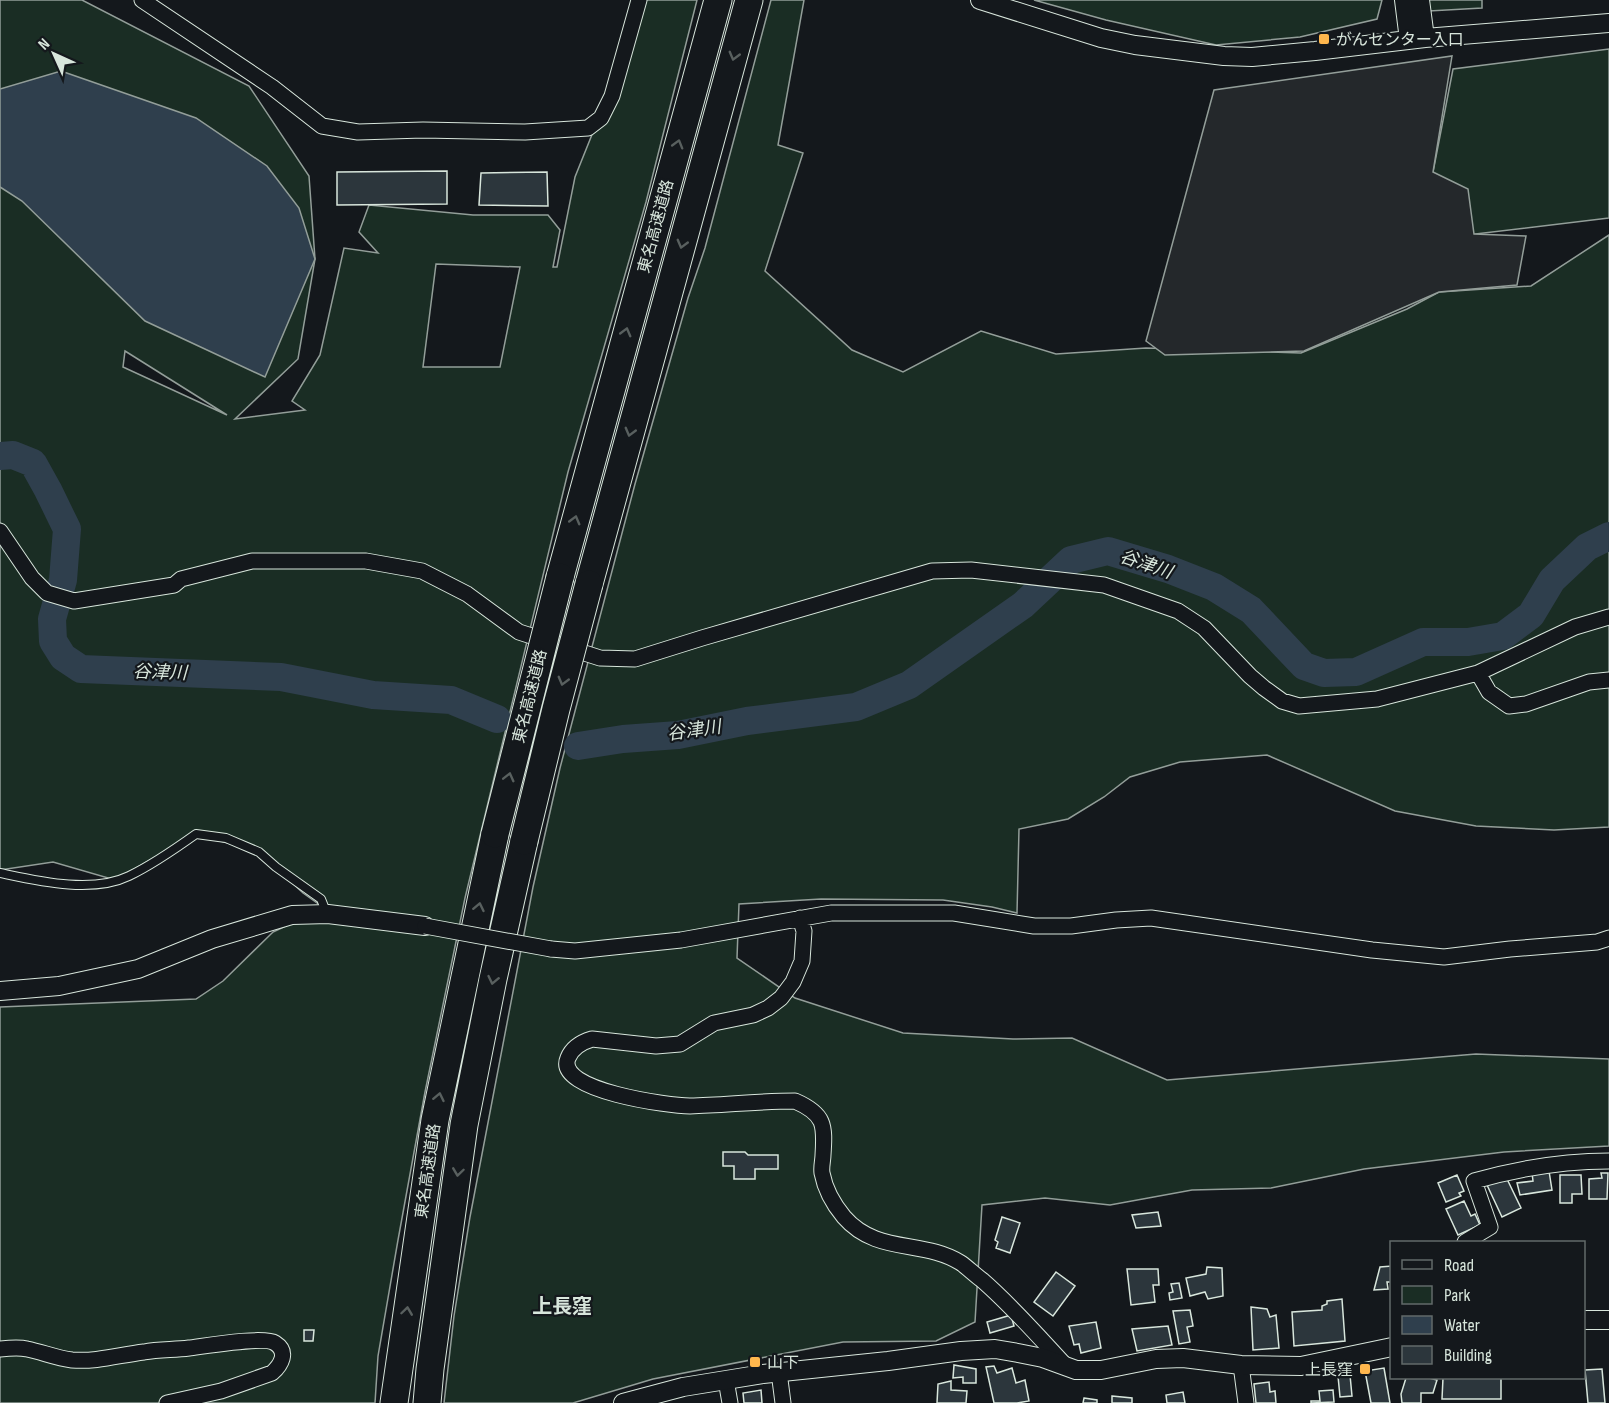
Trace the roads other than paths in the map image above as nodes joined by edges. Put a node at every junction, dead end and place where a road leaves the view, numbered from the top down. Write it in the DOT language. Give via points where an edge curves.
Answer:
graph roads {
  1 [pos="142,0"];
  2 [pos="639,0"];
  3 [pos="718,0"];
  4 [pos="749,0"];
  5 [pos="980,0"];
  6 [pos="1404,0"];
  7 [pos="1420,0"];
  8 [pos="1609,23"];
  9 [pos="1417,39"];
  10 [pos="0,531"];
  11 [pos="1609,617"];
  12 [pos="1478,673"];
  13 [pos="1609,680"];
  14 [pos="0,873"];
  15 [pos="328,914"];
  16 [pos="800,918"];
  17 [pos="425,926"];
  18 [pos="1609,938"];
  19 [pos="0,991"];
  20 [pos="1609,1161"];
  21 [pos="1467,1241"];
  22 [pos="1585,1320"];
  23 [pos="1609,1320"];
  24 [pos="1390,1347"];
  25 [pos="0,1348"];
  26 [pos="1065,1365"];
  27 [pos="1241,1365"];
  28 [pos="779,1372"];
  29 [pos="726,1380"];
  30 [pos="167,1403"];
  31 [pos="394,1403"];
  32 [pos="427,1403"];
  33 [pos="623,1403"];
  34 [pos="730,1403"];
  35 [pos="783,1403"];
  36 [pos="1246,1403"];
  1 -- 2 [label="street" via="272,87 322,126 358,132 588,128 601,118 612,96"];
  31 -- 3 [label="highway, 東名高速道路, one-way, bridge" via="435,1120 495,834 560,577"];
  4 -- 32 [label="highway, 東名高速道路, one-way, bridge" via="589,584 524,841 464,1125"];
  5 -- 9 [label="street" via="1101,38 1224,56 1262,56"];
  6 -- 9 [label="street"];
  7 -- 9 [label="street"];
  8 -- 9 [label="street"];
  10 -- 12 [label="street" via="47,593 74,601 174,585 181,579 252,561 366,561 422,572 467,594 519,632 600,658 635,659 932,571 971,570 1104,585 1178,611 1204,628 1264,688 1299,706 1377,699"];
  11 -- 12 [label="street" via="1575,627"];
  12 -- 13 [label="street" via="1490,692 1509,706 1589,682"];
  14 -- 15 [label="lane" via="75,886 105,883 127,877 196,834 226,838 259,852 321,899"];
  15 -- 17 [label="street"];
  15 -- 19 [label="street" via="274,919 138,969 59,986"];
  16 -- 17 [label="street, bridge" via="681,940 575,951"];
  16 -- 18 [label="street" via="831,913 954,913 1034,926 1151,918 1444,957"];
  16 -- 26 [label="street" via="804,931 802,961 793,982 768,1008 714,1023 680,1044 656,1046 592,1039 576,1047 568,1057 571,1074 591,1086 635,1099 688,1106 795,1101 810,1107 824,1126 822,1172 832,1201 846,1219 884,1243 924,1249 961,1263 1002,1297"];
  20 -- 21 [label="street" via="1529,1167 1474,1181 1490,1227"];
  22 -- 23 [label="street"];
  24 -- 27 [label="street" via="1301,1366"];
  25 -- 30 [label="street" via="26,1348 72,1360 103,1360 145,1351 241,1342 268,1341 281,1349 282,1360 272,1373 221,1391"];
  26 -- 27 [label="street" via="1076,1370 1101,1370 1183,1358"];
  26 -- 28 [label="street" via="995,1349"];
  27 -- 36 [label="street"];
  28 -- 29 [label="street"];
  28 -- 35 [label="street"];
  29 -- 33 [label="street"];
  29 -- 34 [label="street"];
}
